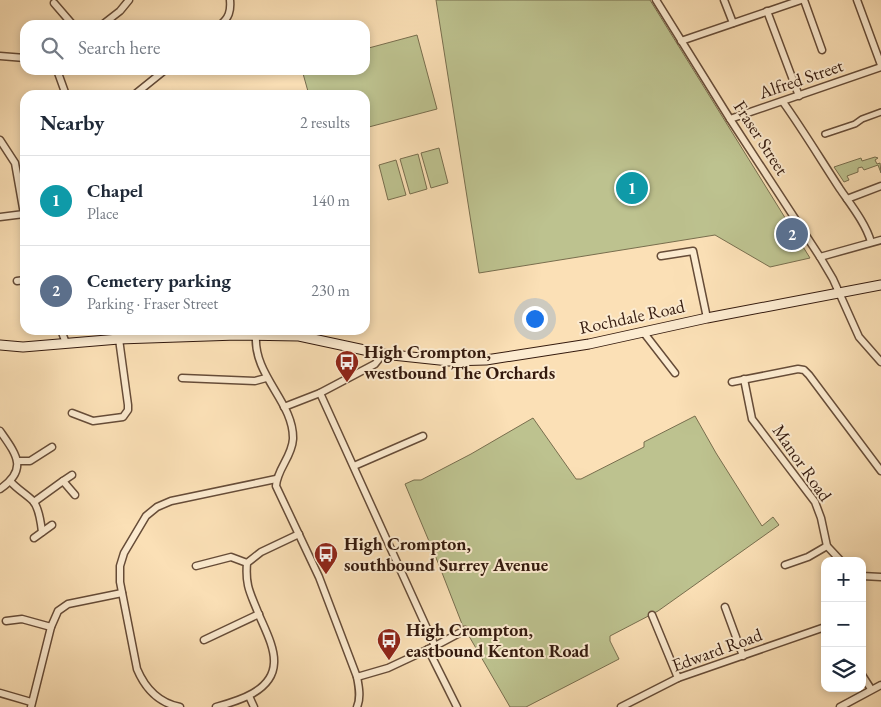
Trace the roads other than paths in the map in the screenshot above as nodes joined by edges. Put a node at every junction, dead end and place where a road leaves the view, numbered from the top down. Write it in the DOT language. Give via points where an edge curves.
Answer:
graph roads {
  1 [pos="128,0"];
  2 [pos="230,0"];
  3 [pos="656,0"];
  4 [pos="724,0"];
  5 [pos="802,0"];
  6 [pos="857,0"];
  7 [pos="792,2"];
  8 [pos="54,3"];
  9 [pos="767,11"];
  10 [pos="69,20"];
  11 [pos="108,20"];
  12 [pos="224,20"];
  13 [pos="733,23"];
  14 [pos="681,41"];
  15 [pos="822,50"];
  16 [pos="0,56"];
  17 [pos="20,58"];
  18 [pos="881,66"];
  19 [pos="59,75"];
  20 [pos="159,75"];
  21 [pos="64,90"];
  22 [pos="140,90"];
  23 [pos="798,96"];
  24 [pos="783,102"];
  25 [pos="881,112"];
  26 [pos="730,119"];
  27 [pos="825,134"];
  28 [pos="0,140"];
  29 [pos="881,186"];
  30 [pos="20,192"];
  31 [pos="847,199"];
  32 [pos="20,214"];
  33 [pos="0,217"];
  34 [pos="881,240"];
  35 [pos="871,242"];
  36 [pos="661,256"];
  37 [pos="820,256"];
  38 [pos="20,281"];
  39 [pos="17,282"];
  40 [pos="881,285"];
  41 [pos="840,294"];
  42 [pos="706,318"];
  43 [pos="644,333"];
  44 [pos="63,335"];
  45 [pos="256,335"];
  46 [pos="119,339"];
  47 [pos="66,344"];
  48 [pos="0,345"];
  49 [pos="383,354"];
  50 [pos="881,362"];
  51 [pos="675,373"];
  52 [pos="182,378"];
  53 [pos="266,378"];
  54 [pos="744,379"];
  55 [pos="732,382"];
  56 [pos="320,393"];
  57 [pos="284,407"];
  58 [pos="72,413"];
  59 [pos="0,431"];
  60 [pos="423,436"];
  61 [pos="52,447"];
  62 [pos="19,461"];
  63 [pos="354,466"];
  64 [pos="881,471"];
  65 [pos="72,474"];
  66 [pos="276,479"];
  67 [pos="64,481"];
  68 [pos="11,482"];
  69 [pos="0,489"];
  70 [pos="75,495"];
  71 [pos="34,502"];
  72 [pos="52,525"];
  73 [pos="42,532"];
  74 [pos="299,534"];
  75 [pos="34,538"];
  76 [pos="827,546"];
  77 [pos="837,557"];
  78 [pos="247,563"];
  79 [pos="786,565"];
  80 [pos="196,566"];
  81 [pos="866,576"];
  82 [pos="881,577"];
  83 [pos="122,593"];
  84 [pos="725,607"];
  85 [pos="259,614"];
  86 [pos="652,615"];
  87 [pos="6,621"];
  88 [pos="51,627"];
  89 [pos="821,628"];
  90 [pos="465,630"];
  91 [pos="204,640"];
  92 [pos="435,646"];
  93 [pos="428,649"];
  94 [pos="743,656"];
  95 [pos="357,677"];
  96 [pos="678,678"];
  97 [pos="866,681"];
  98 [pos="881,685"];
  99 [pos="871,689"];
  100 [pos="0,693"];
  101 [pos="249,696"];
  102 [pos="31,704"];
  103 [pos="844,706"];
  104 [pos="180,707"];
  105 [pos="216,707"];
  106 [pos="254,707"];
  107 [pos="357,707"];
  108 [pos="457,707"];
  109 [pos="622,707"];
  1 -- 11 [label="street"];
  2 -- 12 [label="street" via="231,9"];
  3 -- 14 [label="street, Fraser Street"];
  4 -- 13 [label="street"];
  5 -- 7 [label="street"];
  5 -- 15 [label="street"];
  6 -- 18 [label="street"];
  7 -- 9 [label="street"];
  8 -- 10 [label="street"];
  9 -- 13 [label="street"];
  9 -- 23 [label="street"];
  13 -- 14 [label="street"];
  14 -- 26 [label="street, Fraser Street"];
  16 -- 17 [label="street"];
  18 -- 23 [label="street, Alfred Street"];
  19 -- 21 [label="street"];
  20 -- 22 [label="street"];
  23 -- 24 [label="street, Alfred Street"];
  24 -- 26 [label="street, Alfred Street"];
  24 -- 31 [label="street"];
  25 -- 27 [label="street"];
  26 -- 37 [label="street, Fraser Street"];
  28 -- 30 [label="street" via="15,164"];
  29 -- 31 [label="street"];
  31 -- 35 [label="street"];
  32 -- 33 [label="street"];
  34 -- 35 [label="street"];
  35 -- 37 [label="street"];
  36 -- 42 [label="street" via="693,250"];
  37 -- 41 [label="street, Fraser Street"];
  38 -- 39 [label="street"];
  40 -- 41 [label="main road, Rochdale Road"];
  41 -- 42 [label="main road, Rochdale Road"];
  41 -- 50 [label="street, Fraser Street" via="860,336"];
  42 -- 43 [label="main road, Rochdale Road"];
  43 -- 49 [label="main road, Rochdale Road" via="486,360 449,361"];
  43 -- 51 [label="street"];
  44 -- 47 [label="street"];
  45 -- 46 [label="main road, Rochdale Road"];
  45 -- 49 [label="main road, Rochdale Road" via="299,336"];
  45 -- 53 [label="street" via="257,355"];
  46 -- 47 [label="main road, Rochdale Road"];
  46 -- 58 [label="street" via="128,405 126,414 93,421"];
  47 -- 48 [label="main road, Rochdale Road"];
  49 -- 56 [label="street" via="375,364"];
  52 -- 53 [label="street" via="255,381"];
  53 -- 57 [label="street"];
  54 -- 55 [label="street"];
  54 -- 64 [label="street" via="804,370"];
  54 -- 76 [label="street, Manor Road" via="752,419 815,502"];
  56 -- 57 [label="street"];
  56 -- 63 [label="street"];
  57 -- 66 [label="street" via="293,439 289,456"];
  59 -- 62 [label="street"];
  60 -- 63 [label="street"];
  61 -- 62 [label="street" via="30,461"];
  62 -- 68 [label="street"];
  63 -- 92 [label="street"];
  65 -- 67 [label="street"];
  66 -- 74 [label="street" via="276,486"];
  66 -- 83 [label="street" via="170,501 157,507 146,516 124,553 120,566"];
  67 -- 70 [label="street"];
  67 -- 71 [label="street"];
  68 -- 69 [label="street"];
  68 -- 71 [label="street"];
  71 -- 73 [label="street"];
  72 -- 73 [label="street"];
  73 -- 75 [label="street"];
  74 -- 78 [label="street"];
  74 -- 95 [label="street"];
  76 -- 77 [label="street"];
  76 -- 79 [label="street"];
  78 -- 80 [label="street" via="231,557"];
  78 -- 85 [label="street" via="248,590"];
  81 -- 82 [label="street"];
  83 -- 88 [label="street" via="68,604 58,611"];
  83 -- 104 [label="street" via="142,682 170,705"];
  84 -- 94 [label="street"];
  85 -- 91 [label="street"];
  85 -- 101 [label="street" via="275,662 273,673 264,686"];
  86 -- 96 [label="street"];
  87 -- 88 [label="street" via="22,620"];
  88 -- 102 [label="street"];
  89 -- 94 [label="street, Edward Road"];
  90 -- 92 [label="street"];
  92 -- 93 [label="street"];
  93 -- 95 [label="street" via="388,668"];
  93 -- 108 [label="street"];
  94 -- 96 [label="street, Edward Road"];
  95 -- 107 [label="street"];
  96 -- 109 [label="street, Edward Road"];
  97 -- 99 [label="street"];
  98 -- 99 [label="street"];
  99 -- 103 [label="street"];
  100 -- 102 [label="street"];
  101 -- 105 [label="street"];
  101 -- 106 [label="street"];
}
